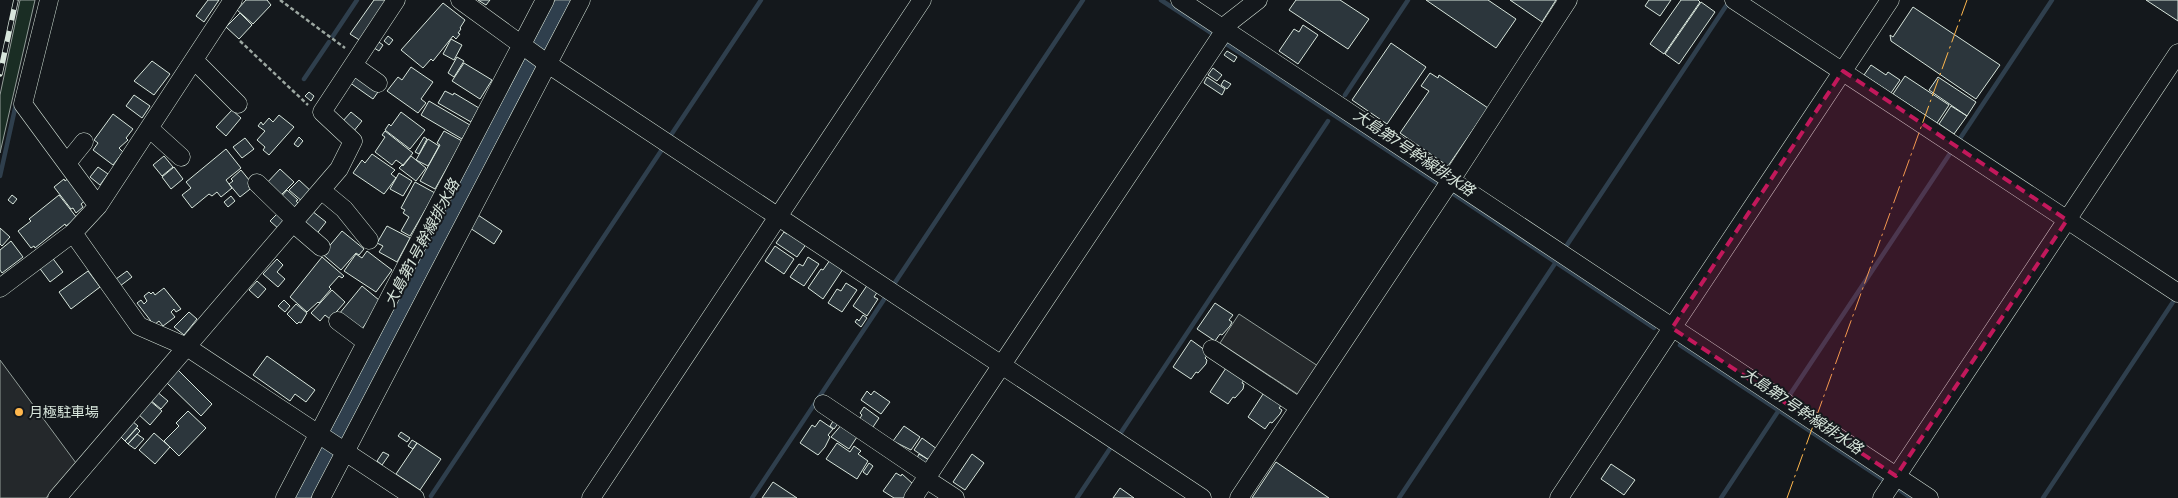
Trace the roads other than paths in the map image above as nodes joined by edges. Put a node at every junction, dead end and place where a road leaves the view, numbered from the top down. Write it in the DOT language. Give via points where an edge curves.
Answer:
graph roads {
  1 [pos="49,0"];
  2 [pos="233,0"];
  3 [pos="396,0"];
  4 [pos="460,0"];
  5 [pos="545,0"];
  6 [pos="581,0"];
  7 [pos="922,0"];
  8 [pos="1180,0"];
  9 [pos="1258,0"];
  10 [pos="1568,0"];
  11 [pos="1734,0"];
  12 [pos="1890,0"];
  13 [pos="1222,34"];
  14 [pos="523,47"];
  15 [pos="2178,53"];
  16 [pos="194,60"];
  17 [pos="355,61"];
  18 [pos="546,63"];
  19 [pos="1843,71"];
  20 [pos="378,83"];
  21 [pos="238,104"];
  22 [pos="150,128"];
  23 [pos="84,142"];
  24 [pos="181,157"];
  25 [pos="67,163"];
  26 [pos="257,183"];
  27 [pos="1447,186"];
  28 [pos="321,190"];
  29 [pos="98,206"];
  30 [pos="778,216"];
  31 [pos="2067,220"];
  32 [pos="294,222"];
  33 [pos="73,233"];
  34 [pos="370,240"];
  35 [pos="321,247"];
  36 [pos="0,288"];
  37 [pos="2178,293"];
  38 [pos="338,321"];
  39 [pos="1672,328"];
  40 [pos="366,342"];
  41 [pos="187,347"];
  42 [pos="1212,349"];
  43 [pos="1002,365"];
  44 [pos="823,404"];
  45 [pos="1299,407"];
  46 [pos="320,436"];
  47 [pos="343,451"];
  48 [pos="927,477"];
  49 [pos="1890,486"];
  50 [pos="57,498"];
  51 [pos="285,498"];
  52 [pos="321,498"];
  53 [pos="415,498"];
  54 [pos="591,498"];
  55 [pos="913,498"];
  56 [pos="955,498"];
  57 [pos="1202,498"];
  58 [pos="1239,498"];
  59 [pos="1559,498"];
  60 [pos="1929,498"];
  1 -- 25 [label="street" via="23,104"];
  2 -- 16 [label="street"];
  3 -- 17 [label="street"];
  4 -- 14 [label="street"];
  5 -- 14 [label="street"];
  6 -- 18 [label="street"];
  7 -- 30 [label="street"];
  8 -- 13 [label="street"];
  9 -- 13 [label="street"];
  10 -- 27 [label="street"];
  11 -- 19 [label="street"];
  12 -- 19 [label="street"];
  13 -- 27 [label="street"];
  13 -- 43 [label="street"];
  14 -- 18 [label="street"];
  14 -- 40 [label="street"];
  15 -- 31 [label="street"];
  16 -- 21 [label="street"];
  16 -- 22 [label="street"];
  17 -- 20 [label="street"];
  17 -- 28 [label="street" via="322,112 353,141 339,169"];
  18 -- 30 [label="street"];
  18 -- 47 [label="street"];
  19 -- 31 [label="street"];
  19 -- 39 [label="street"];
  22 -- 24 [label="street"];
  22 -- 29 [label="street"];
  23 -- 25 [label="street"];
  25 -- 29 [label="street"];
  26 -- 32 [label="street"];
  27 -- 39 [label="street"];
  27 -- 45 [label="street"];
  28 -- 32 [label="street"];
  28 -- 34 [label="street" via="344,209"];
  29 -- 33 [label="street"];
  30 -- 43 [label="street"];
  30 -- 54 [label="street"];
  31 -- 37 [label="street"];
  31 -- 49 [label="street"];
  32 -- 35 [label="street"];
  32 -- 41 [label="street"];
  33 -- 36 [label="street"];
  33 -- 41 [label="street" via="139,326"];
  38 -- 40 [label="street"];
  39 -- 49 [label="street"];
  39 -- 59 [label="street"];
  40 -- 46 [label="street"];
  41 -- 46 [label="street"];
  41 -- 50 [label="street"];
  42 -- 45 [label="street"];
  43 -- 48 [label="street"];
  43 -- 57 [label="street"];
  44 -- 48 [label="street"];
  45 -- 58 [label="street"];
  46 -- 47 [label="street"];
  46 -- 51 [label="street"];
  47 -- 52 [label="street"];
  47 -- 53 [label="street"];
  48 -- 55 [label="street"];
  48 -- 56 [label="street"];
  49 -- 60 [label="street"];
}
